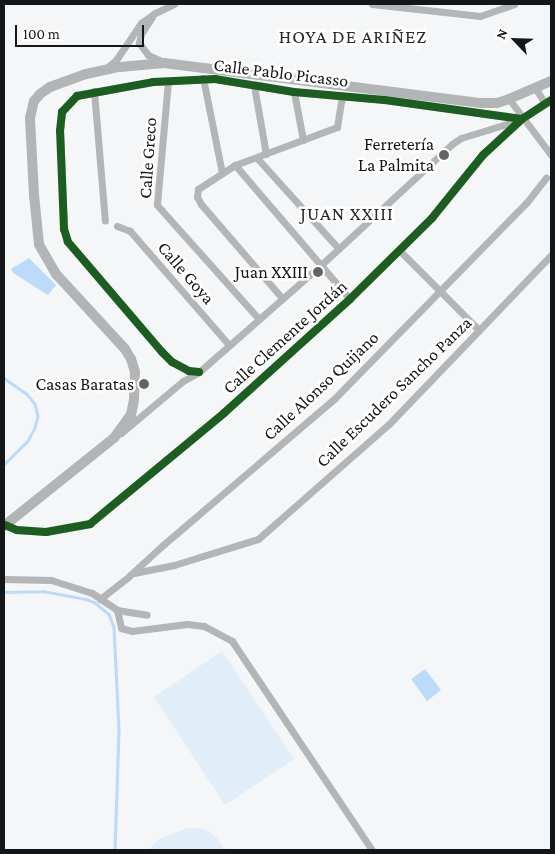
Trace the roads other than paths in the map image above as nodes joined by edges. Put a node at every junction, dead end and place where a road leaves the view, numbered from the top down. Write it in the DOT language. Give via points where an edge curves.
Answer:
graph roads {
  1 [pos="174,4"];
  2 [pos="372,4"];
  3 [pos="514,4"];
  4 [pos="155,13"];
  5 [pos="164,62"];
  6 [pos="102,72"];
  7 [pos="203,78"];
  8 [pos="168,80"];
  9 [pos="551,81"];
  10 [pos="254,86"];
  11 [pos="536,89"];
  12 [pos="94,91"];
  13 [pos="294,92"];
  14 [pos="342,96"];
  15 [pos="510,99"];
  16 [pos="548,102"];
  17 [pos="522,119"];
  18 [pos="303,140"];
  19 [pos="266,154"];
  20 [pos="551,155"];
  21 [pos="256,158"];
  22 [pos="234,165"];
  23 [pos="222,173"];
  24 [pos="546,178"];
  25 [pos="105,221"];
  26 [pos="117,226"];
  27 [pos="339,248"];
  28 [pos="400,251"];
  29 [pos="551,255"];
  30 [pos="321,265"];
  31 [pos="440,290"];
  32 [pos="282,298"];
  33 [pos="350,299"];
  34 [pos="259,318"];
  35 [pos="479,330"];
  36 [pos="229,345"];
  37 [pos="199,372"];
  38 [pos="114,438"];
  39 [pos="5,526"];
  40 [pos="133,573"];
  41 [pos="4,579"];
  42 [pos="100,599"];
  43 [pos="117,610"];
  44 [pos="147,615"];
  45 [pos="372,850"];
  1 -- 4 [label="street"];
  2 -- 3 [label="street" via="480,16"];
  4 -- 5 [label="street" via="139,43 148,55"];
  4 -- 6 [label="street" via="141,23 116,60"];
  5 -- 6 [label="main road"];
  5 -- 15 [label="main road" via="481,103"];
  6 -- 38 [label="main road" via="86,74 50,87 34,101 30,118 39,244 56,274 125,348 135,372 131,414"];
  7 -- 8 [label="street, Calle Pablo Picasso"];
  7 -- 10 [label="street, Calle Pablo Picasso"];
  7 -- 23 [label="street"];
  8 -- 12 [label="street, Calle Pablo Picasso"];
  8 -- 34 [label="street, Calle Greco" via="157,205"];
  9 -- 11 [label="main road"];
  10 -- 13 [label="street, Calle Pablo Picasso"];
  10 -- 19 [label="street"];
  11 -- 15 [label="main road"];
  11 -- 16 [label="street"];
  12 -- 25 [label="street"];
  12 -- 37 [label="street, Calle Pablo Picasso" via="77,96 62,112 64,229 68,242 172,362 188,371"];
  13 -- 14 [label="street, Calle Pablo Picasso"];
  13 -- 18 [label="street"];
  14 -- 17 [label="street, Calle Pablo Picasso"];
  14 -- 18 [label="street" via="337,127"];
  15 -- 17 [label="street"];
  16 -- 17 [label="street, Calle Clemente Jordán"];
  17 -- 20 [label="street"];
  17 -- 27 [label="street" via="461,138 452,144"];
  17 -- 28 [label="street, Calle Clemente Jordán" via="483,155 432,218"];
  18 -- 19 [label="street"];
  19 -- 21 [label="street"];
  21 -- 22 [label="street"];
  21 -- 27 [label="street"];
  22 -- 23 [label="street"];
  22 -- 30 [label="street"];
  23 -- 32 [label="street" via="198,189 201,204"];
  24 -- 31 [label="street, Calle Alonso Quijano" via="527,202"];
  26 -- 36 [label="street, Calle Goya" via="130,231"];
  27 -- 30 [label="street"];
  28 -- 31 [label="street"];
  28 -- 33 [label="street, Calle Clemente Jordán"];
  29 -- 35 [label="street, Calle Escudero Sancho Panza"];
  30 -- 32 [label="street"];
  30 -- 33 [label="street"];
  31 -- 35 [label="street"];
  31 -- 40 [label="street, Calle Alonso Quijano" via="335,398"];
  32 -- 34 [label="street"];
  33 -- 39 [label="street, Calle Clemente Jordán" via="224,413 90,524 46,532"];
  34 -- 36 [label="street"];
  35 -- 40 [label="street, Calle Escudero Sancho Panza" via="389,424 258,539 174,565"];
  36 -- 37 [label="street"];
  37 -- 38 [label="street" via="183,381"];
  38 -- 39 [label="main road"];
  40 -- 42 [label="street, Calle Alonso Quijano"];
  41 -- 42 [label="street" via="51,580 92,593"];
  42 -- 43 [label="street"];
  43 -- 44 [label="street"];
  43 -- 45 [label="street" via="121,628 138,631 196,625 232,641"];
}
